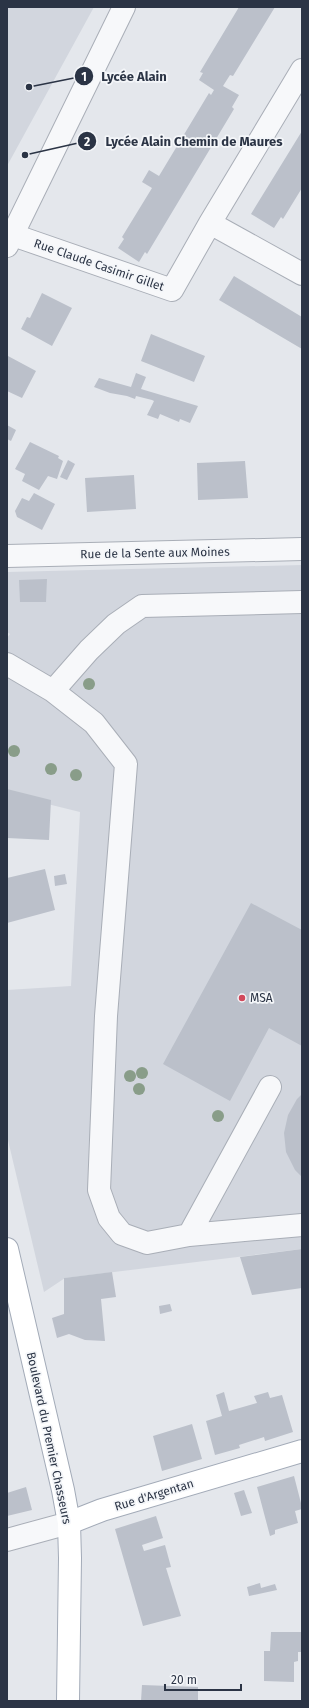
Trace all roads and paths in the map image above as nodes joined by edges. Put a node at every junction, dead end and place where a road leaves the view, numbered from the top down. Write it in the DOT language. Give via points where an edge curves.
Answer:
graph roads {
  1 [pos="124,7"];
  2 [pos="302,70"];
  3 [pos="210,223"];
  4 [pos="10,241"];
  5 [pos="302,274"];
  6 [pos="302,549"];
  7 [pos="7,556"];
  8 [pos="302,602"];
  9 [pos="7,664"];
  10 [pos="52,692"];
  11 [pos="270,1088"];
  12 [pos="302,1225"];
  13 [pos="189,1235"];
  14 [pos="7,1249"];
  15 [pos="302,1451"];
  16 [pos="69,1523"];
  17 [pos="7,1540"];
  18 [pos="68,1701"];
  1 -- 4 [label="street"];
  2 -- 3 [label="street"];
  3 -- 4 [label="street, Rue Claude Casimir Gillet" via="172,290"];
  3 -- 5 [label="street"];
  6 -- 7 [label="street, Rue de la Sente aux Moines"];
  8 -- 10 [label="street" via="142,606 116,624"];
  9 -- 10 [label="street"];
  10 -- 13 [label="street" via="94,723 126,764 106,1016 99,1190 109,1218 122,1234 147,1243"];
  11 -- 13 [label="street"];
  12 -- 13 [label="street"];
  14 -- 16 [label="main road, Boulevard du Premier Chasseurs"];
  15 -- 16 [label="main road, Rue d'Argentan" via="102,1510"];
  16 -- 17 [label="street, Rue d'Argentan"];
  16 -- 18 [label="main road, Boulevard du Premier Chasseurs"];
}
